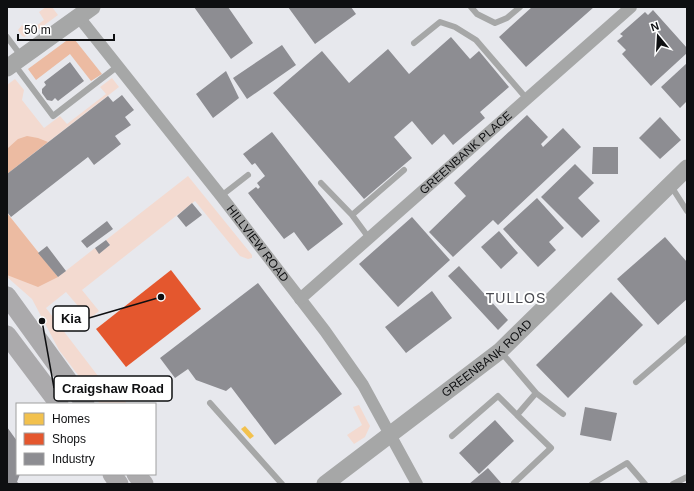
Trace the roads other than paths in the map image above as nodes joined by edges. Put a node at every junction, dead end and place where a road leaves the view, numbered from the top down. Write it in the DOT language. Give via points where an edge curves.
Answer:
graph roads {
  1 [pos="471,7"];
  2 [pos="520,7"];
  3 [pos="631,7"];
  4 [pos="85,12"];
  5 [pos="7,37"];
  6 [pos="414,43"];
  7 [pos="14,62"];
  8 [pos="118,66"];
  9 [pos="527,99"];
  10 [pos="687,168"];
  11 [pos="404,170"];
  12 [pos="248,175"];
  13 [pos="321,183"];
  14 [pos="670,185"];
  15 [pos="221,196"];
  16 [pos="687,211"];
  17 [pos="352,215"];
  18 [pos="369,238"];
  19 [pos="7,296"];
  20 [pos="300,299"];
  21 [pos="7,335"];
  22 [pos="687,338"];
  23 [pos="500,351"];
  24 [pos="636,382"];
  25 [pos="536,393"];
  26 [pos="58,403"];
  27 [pos="84,403"];
  28 [pos="210,403"];
  29 [pos="563,414"];
  30 [pos="517,415"];
  31 [pos="391,435"];
  32 [pos="452,436"];
  33 [pos="113,475"];
  34 [pos="137,475"];
  35 [pos="687,477"];
  36 [pos="514,483"];
  37 [pos="119,484"];
  38 [pos="144,484"];
  39 [pos="282,484"];
  40 [pos="325,484"];
  41 [pos="416,484"];
  42 [pos="592,484"];
  43 [pos="646,484"];
  44 [pos="673,484"];
  1 -- 2 [label="lane" via="477,14 495,23 507,18"];
  3 -- 9 [label="street, GREENBANK PLACE"];
  4 -- 7 [label="street"];
  4 -- 8 [label="street, HILLVIEW ROAD"];
  5 -- 7 [label="lane"];
  6 -- 9 [label="lane" via="440,22 455,27 476,40"];
  7 -- 8 [label="lane" via="53,116"];
  8 -- 15 [label="street, HILLVIEW ROAD"];
  9 -- 18 [label="street, GREENBANK PLACE"];
  10 -- 14 [label="street, GREENBANK ROAD"];
  11 -- 17 [label="lane"];
  12 -- 15 [label="lane"];
  13 -- 17 [label="lane"];
  14 -- 16 [label="lane"];
  14 -- 23 [label="street, GREENBANK ROAD"];
  15 -- 20 [label="street, HILLVIEW ROAD"];
  17 -- 18 [label="lane"];
  18 -- 20 [label="street, GREENBANK PLACE"];
  19 -- 27 [label="main road"];
  20 -- 31 [label="street, HILLVIEW ROAD" via="363,385"];
  21 -- 26 [label="main road"];
  22 -- 24 [label="lane"];
  23 -- 25 [label="lane"];
  23 -- 31 [label="street, GREENBANK ROAD"];
  25 -- 29 [label="lane"];
  25 -- 30 [label="lane"];
  28 -- 39 [label="lane"];
  30 -- 32 [label="lane" via="498,396"];
  30 -- 36 [label="lane" via="551,448"];
  31 -- 40 [label="street, GREENBANK ROAD"];
  31 -- 41 [label="street, HILLVIEW ROAD"];
  33 -- 37 [label="main road"];
  34 -- 38 [label="main road"];
  35 -- 44 [label="lane"];
  42 -- 43 [label="lane" via="627,463"];
}
